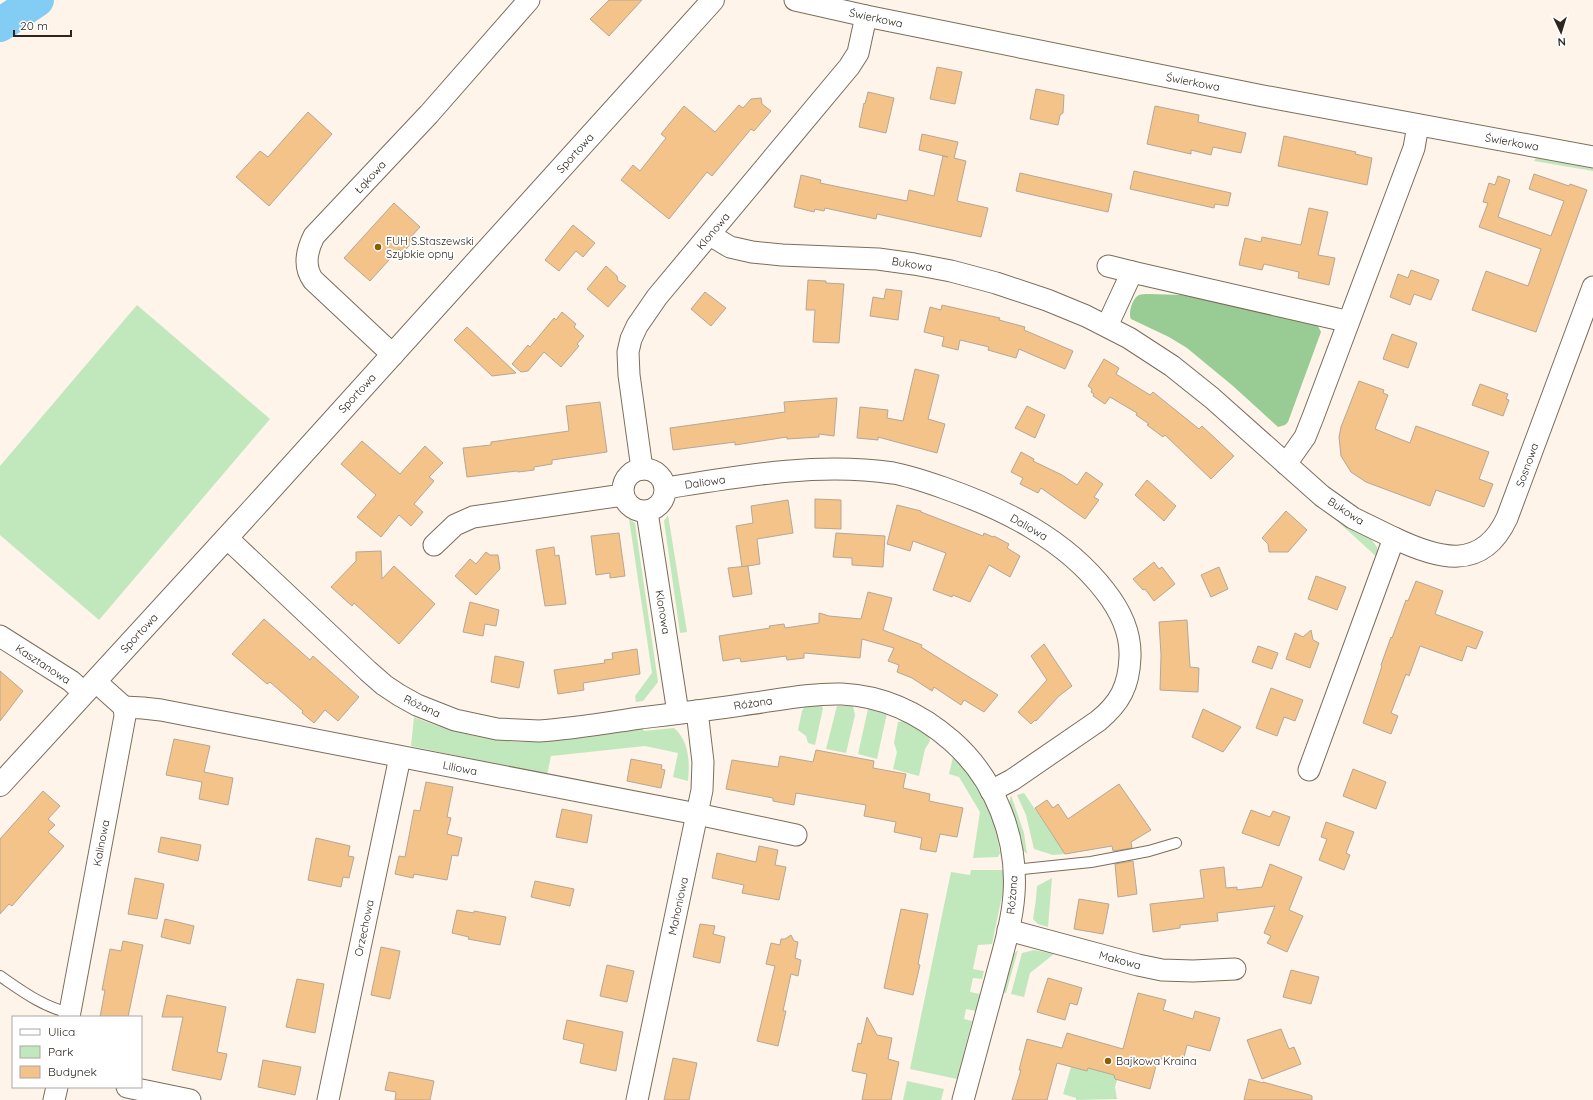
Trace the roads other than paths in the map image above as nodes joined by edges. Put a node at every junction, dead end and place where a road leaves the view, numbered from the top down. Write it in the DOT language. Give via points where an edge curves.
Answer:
graph roads {
  1 [pos="529,0"];
  2 [pos="713,0"];
  3 [pos="795,0"];
  4 [pos="866,16"];
  5 [pos="1418,125"];
  6 [pos="1593,157"];
  7 [pos="710,235"];
  8 [pos="1108,266"];
  9 [pos="1132,272"];
  10 [pos="1593,287"];
  11 [pos="1348,322"];
  12 [pos="1107,326"];
  13 [pos="393,355"];
  14 [pos="1286,464"];
  15 [pos="642,469"];
  16 [pos="666,488"];
  17 [pos="623,494"];
  18 [pos="647,512"];
  19 [pos="227,538"];
  20 [pos="1394,538"];
  21 [pos="434,545"];
  22 [pos="0,636"];
  23 [pos="89,687"];
  24 [pos="124,707"];
  25 [pos="688,712"];
  26 [pos="400,757"];
  27 [pos="1309,770"];
  28 [pos="0,785"];
  29 [pos="991,791"];
  30 [pos="697,814"];
  31 [pos="796,835"];
  32 [pos="1176,844"];
  33 [pos="1014,870"];
  34 [pos="1008,930"];
  35 [pos="1235,969"];
  36 [pos="0,976"];
  37 [pos="69,1015"];
  38 [pos="57,1088"];
  39 [pos="132,1088"];
  40 [pos="54,1100"];
  41 [pos="190,1100"];
  42 [pos="328,1100"];
  43 [pos="637,1100"];
  44 [pos="963,1100"];
  1 -- 13 [label="street, Łąkowa" via="429,114 314,236 309,246 307,266 313,280"];
  2 -- 13 [label="street, Sportowa"];
  3 -- 4 [label="street, Świerkowa"];
  4 -- 5 [label="street, Świerkowa"];
  4 -- 7 [label="street, Klonowa" via="858,53 849,67"];
  5 -- 6 [label="street, Świerkowa"];
  5 -- 11 [label="street" via="1414,148"];
  7 -- 12 [label="street, Bukowa" via="730,247 752,252 878,259 951,271 1032,295"];
  7 -- 15 [label="street, Klonowa" via="645,313 631,339 628,364"];
  8 -- 9 [label="street"];
  9 -- 11 [label="street"];
  9 -- 12 [label="street"];
  10 -- 20 [label="street, Sosnowa" via="1500,532 1482,549 1467,555 1450,557 1435,555"];
  11 -- 14 [label="street" via="1305,437"];
  12 -- 14 [label="street, Bukowa" via="1193,382"];
  13 -- 19 [label="street, Sportowa"];
  14 -- 20 [label="street, Bukowa" via="1338,508"];
  15 -- 16 [label="street" via="654,471 663,480"];
  15 -- 17 [label="street" via="626,479"];
  16 -- 18 [label="street" via="661,504"];
  16 -- 29 [label="street, Daliowa" via="815,468 895,473 954,491 1019,520 1054,542 1087,569 1114,602 1128,635 1129,670 1125,686 1118,701 1098,721 1012,780"];
  17 -- 18 [label="street" via="631,507"];
  17 -- 21 [label="street" via="473,517 455,525"];
  18 -- 25 [label="street, Klonowa"];
  19 -- 23 [label="street, Sportowa"];
  19 -- 25 [label="street, Różana" via="384,685 435,713 497,729 539,731"];
  20 -- 27 [label="street"];
  22 -- 23 [label="street, Kasztanowa" via="71,681"];
  23 -- 24 [label="street"];
  23 -- 28 [label="street, Sportowa"];
  24 -- 26 [label="street, Liliowa" via="161,710"];
  24 -- 37 [label="street, Kalinowa" via="123,728"];
  25 -- 29 [label="street, Różana" via="812,695 841,694 874,698 920,716 942,733 965,754"];
  25 -- 30 [label="street, Mahoniowa" via="703,772"];
  26 -- 30 [label="street, Liliowa"];
  26 -- 42 [label="street, Orzechowa"];
  29 -- 33 [label="street, Różana" via="1010,840"];
  30 -- 31 [label="street, Liliowa"];
  30 -- 43 [label="street, Mahoniowa"];
  32 -- 33 [label="lane" via="1091,862"];
  33 -- 34 [label="street, Różana"];
  34 -- 35 [label="street, Makowa" via="1162,970"];
  34 -- 44 [label="street, Różana"];
  36 -- 37 [label="lane" via="38,1001"];
  38 -- 40 [label="street"];
  39 -- 41 [label="street"];
}
